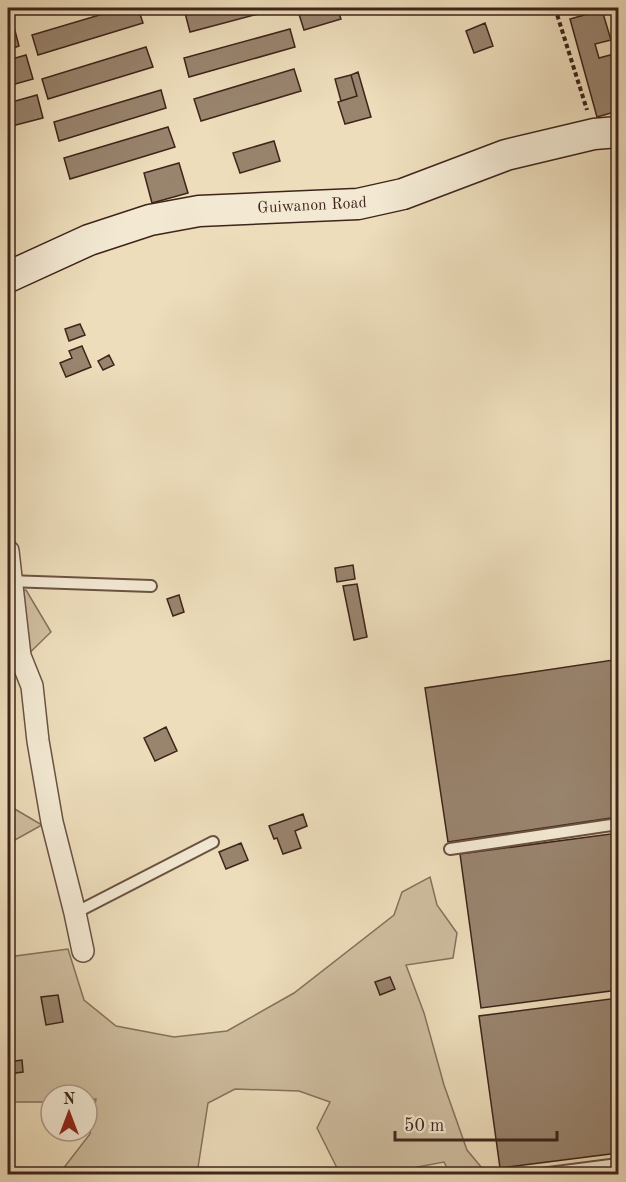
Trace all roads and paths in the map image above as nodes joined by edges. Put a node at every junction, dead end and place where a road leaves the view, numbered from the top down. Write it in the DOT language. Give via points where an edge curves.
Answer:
graph roads {
  1 [pos="555,8"];
  2 [pos="606,133"];
  3 [pos="8,277"];
  4 [pos="8,550"];
  5 [pos="10,581"];
  6 [pos="151,586"];
  7 [pos="618,824"];
  8 [pos="213,842"];
  9 [pos="450,849"];
  10 [pos="75,913"];
  11 [pos="83,951"];
  12 [pos="618,1164"];
  13 [pos="542,1174"];
  1 -- 2 [label="path"];
  2 -- 3 [label="street, Guiwanon Road" via="506,155 403,194 358,204 199,211 150,220 89,240"];
  4 -- 5 [label="street"];
  5 -- 6 [label="lane"];
  5 -- 10 [label="street" via="20,656 32,686 52,822"];
  7 -- 9 [label="lane"];
  8 -- 10 [label="lane"];
  10 -- 11 [label="street"];
  12 -- 13 [label="lane"];
}
